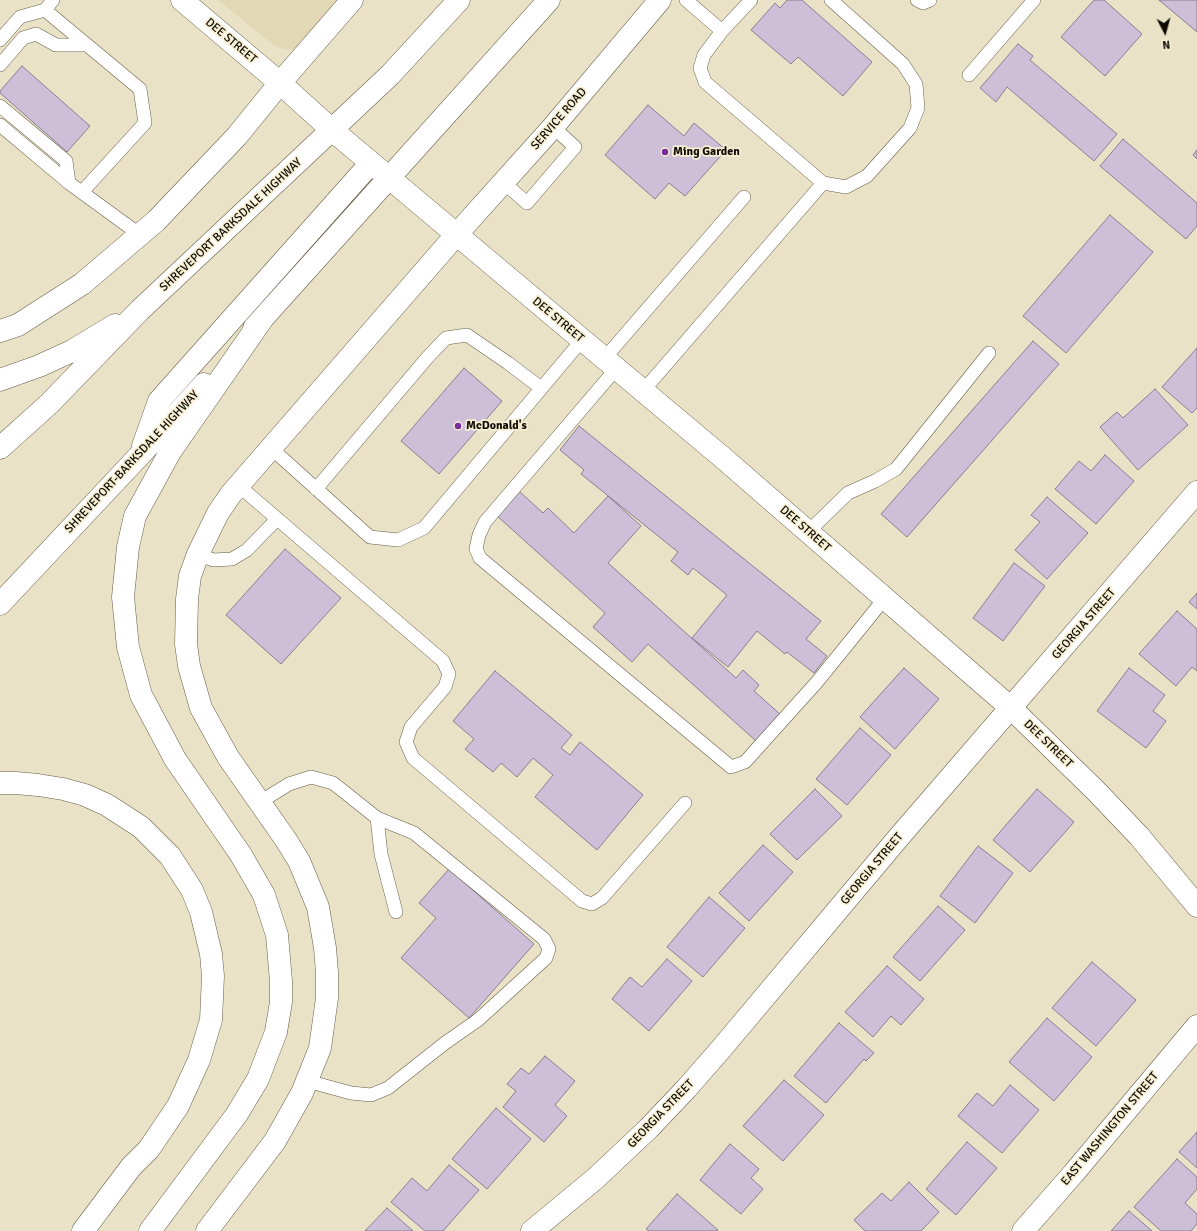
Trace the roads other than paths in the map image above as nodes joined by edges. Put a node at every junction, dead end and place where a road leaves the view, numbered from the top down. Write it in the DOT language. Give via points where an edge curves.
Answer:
graph roads {
  1 [pos="182,0"];
  2 [pos="352,0"];
  3 [pos="459,0"];
  4 [pos="550,0"];
  5 [pos="660,0"];
  6 [pos="686,0"];
  7 [pos="751,0"];
  8 [pos="831,0"];
  9 [pos="917,0"];
  10 [pos="930,0"];
  11 [pos="1034,0"];
  12 [pos="49,5"];
  13 [pos="722,31"];
  14 [pos="0,40"];
  15 [pos="87,45"];
  16 [pos="0,65"];
  17 [pos="969,75"];
  18 [pos="280,83"];
  19 [pos="0,106"];
  20 [pos="0,125"];
  21 [pos="553,127"];
  22 [pos="332,130"];
  23 [pos="371,164"];
  24 [pos="388,178"];
  25 [pos="823,182"];
  26 [pos="69,183"];
  27 [pos="504,183"];
  28 [pos="82,192"];
  29 [pos="744,197"];
  30 [pos="139,234"];
  31 [pos="456,235"];
  32 [pos="140,310"];
  33 [pos="263,318"];
  34 [pos="0,332"];
  35 [pos="582,340"];
  36 [pos="989,353"];
  37 [pos="610,364"];
  38 [pos="0,380"];
  39 [pos="541,388"];
  40 [pos="643,392"];
  41 [pos="0,448"];
  42 [pos="272,449"];
  43 [pos="140,455"];
  44 [pos="239,486"];
  45 [pos="316,489"];
  46 [pos="1197,492"];
  47 [pos="277,519"];
  48 [pos="808,532"];
  49 [pos="198,554"];
  50 [pos="885,598"];
  51 [pos="0,604"];
  52 [pos="1011,708"];
  53 [pos="0,783"];
  54 [pos="260,802"];
  55 [pos="685,803"];
  56 [pos="377,818"];
  57 [pos="1197,906"];
  58 [pos="396,912"];
  59 [pos="1197,1026"];
  60 [pos="307,1081"];
  61 [pos="83,1231"];
  62 [pos="150,1231"];
  63 [pos="207,1231"];
  64 [pos="532,1231"];
  65 [pos="1023,1231"];
  1 -- 18 [label="street, DEE STREET"];
  2 -- 18 [label="street"];
  3 -- 22 [label="street, SHREVEPORT BARKSDALE HIGHWAY" via="390,75"];
  4 -- 24 [label="street"];
  5 -- 21 [label="street, SERVICE ROAD"];
  6 -- 13 [label="lane"];
  7 -- 13 [label="lane"];
  8 -- 25 [label="lane" via="903,64 916,84 918,108 910,128 867,176 846,187"];
  9 -- 10 [label="lane" via="923,4"];
  11 -- 17 [label="lane"];
  12 -- 14 [label="lane" via="20,17"];
  12 -- 15 [label="lane"];
  13 -- 25 [label="lane" via="704,55 700,68 705,82"];
  15 -- 16 [label="lane" via="56,45 36,34 23,38"];
  15 -- 28 [label="lane" via="140,89 145,123"];
  18 -- 22 [label="street, DEE STREET"];
  18 -- 30 [label="street" via="237,136 156,221"];
  19 -- 26 [label="lane" via="66,161"];
  20 -- 26 [label="lane"];
  21 -- 27 [label="street, SERVICE ROAD"];
  21 -- 27 [label="lane" via="575,147 527,203"];
  22 -- 23 [label="street, DEE STREET"];
  22 -- 32 [label="street, SHREVEPORT BARKSDALE HIGHWAY"];
  23 -- 24 [label="street, DEE STREET"];
  23 -- 43 [label="street" via="159,401"];
  24 -- 31 [label="street, DEE STREET"];
  24 -- 33 [label="street"];
  25 -- 40 [label="lane"];
  26 -- 28 [label="lane"];
  27 -- 31 [label="street, SERVICE ROAD"];
  28 -- 30 [label="lane"];
  29 -- 37 [label="lane"];
  30 -- 34 [label="street" via="82,284 18,325"];
  31 -- 35 [label="street, DEE STREET"];
  31 -- 42 [label="street, SERVICE ROAD"];
  32 -- 38 [label="street" via="72,351"];
  32 -- 41 [label="street, SHREVEPORT BARKSDALE HIGHWAY" via="49,404"];
  33 -- 43 [label="street, SHREVEPORT-BARKSDALE HIGHWAY"];
  33 -- 62 [label="street" via="170,452 135,516 128,547 123,597 128,647 141,695 175,759 241,855 264,895 277,936 281,980 281,1002 276,1032 258,1080 237,1114"];
  35 -- 37 [label="street, DEE STREET"];
  35 -- 39 [label="lane"];
  36 -- 48 [label="lane" via="896,468 848,493"];
  37 -- 40 [label="street, DEE STREET"];
  37 -- 50 [label="lane" via="484,522 476,550 480,558 731,767 745,762 817,682"];
  39 -- 45 [label="lane" via="424,528 398,540 370,537"];
  39 -- 45 [label="lane" via="467,335 446,338"];
  40 -- 48 [label="street, DEE STREET"];
  42 -- 44 [label="street, SERVICE ROAD"];
  42 -- 45 [label="lane"];
  43 -- 51 [label="street, SHREVEPORT-BARKSDALE HIGHWAY"];
  44 -- 47 [label="lane"];
  44 -- 49 [label="street, SERVICE ROAD" via="218,513"];
  46 -- 52 [label="street, GEORGIA STREET"];
  47 -- 49 [label="lane" via="247,550 232,559 213,560"];
  47 -- 55 [label="lane" via="443,661 450,674 446,687 411,727 406,742 413,758 582,901 592,904 602,898"];
  48 -- 50 [label="street, DEE STREET"];
  49 -- 54 [label="street, SERVICE ROAD" via="190,576 187,599 186,644 189,666 201,708 228,757"];
  50 -- 52 [label="street, DEE STREET"];
  52 -- 57 [label="street, DEE STREET" via="1139,836"];
  52 -- 64 [label="street, GEORGIA STREET" via="686,1089 596,1178"];
  53 -- 61 [label="street" via="38,785 85,795 107,805 141,827 170,856 192,890 201,912 211,954 211,1020 199,1060 178,1106 149,1149 131,1167"];
  54 -- 56 [label="lane" via="290,784 311,777 333,783"];
  54 -- 60 [label="street, SERVICE ROAD" via="299,861 318,907 326,948 327,998 320,1048"];
  56 -- 58 [label="lane" via="381,854"];
  56 -- 60 [label="lane" via="414,834 544,939 549,949 546,958 478,1020 388,1088 371,1095 351,1094"];
  59 -- 65 [label="street, EAST WASHINGTON STREET"];
  60 -- 63 [label="street, SERVICE ROAD" via="275,1141"];
}
